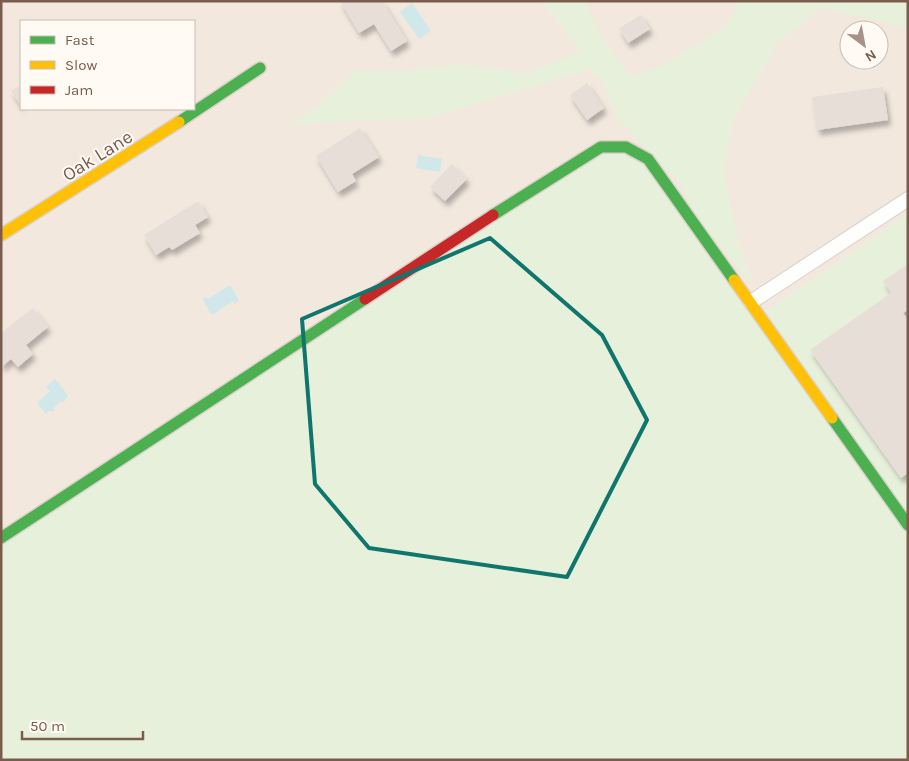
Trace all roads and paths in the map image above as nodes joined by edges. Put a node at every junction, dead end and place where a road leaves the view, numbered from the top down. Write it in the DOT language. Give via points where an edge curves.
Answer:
graph roads {
  1 [pos="260,68"];
  2 [pos="908,199"];
  3 [pos="1,236"];
  4 [pos="751,302"];
  5 [pos="908,525"];
  6 [pos="1,538"];
  1 -- 3 [label="street, Oak Lane"];
  2 -- 4 [label="street"];
  4 -- 5 [label="street"];
  4 -- 6 [label="street" via="648,159 629,146 601,147 541,182"];
}
